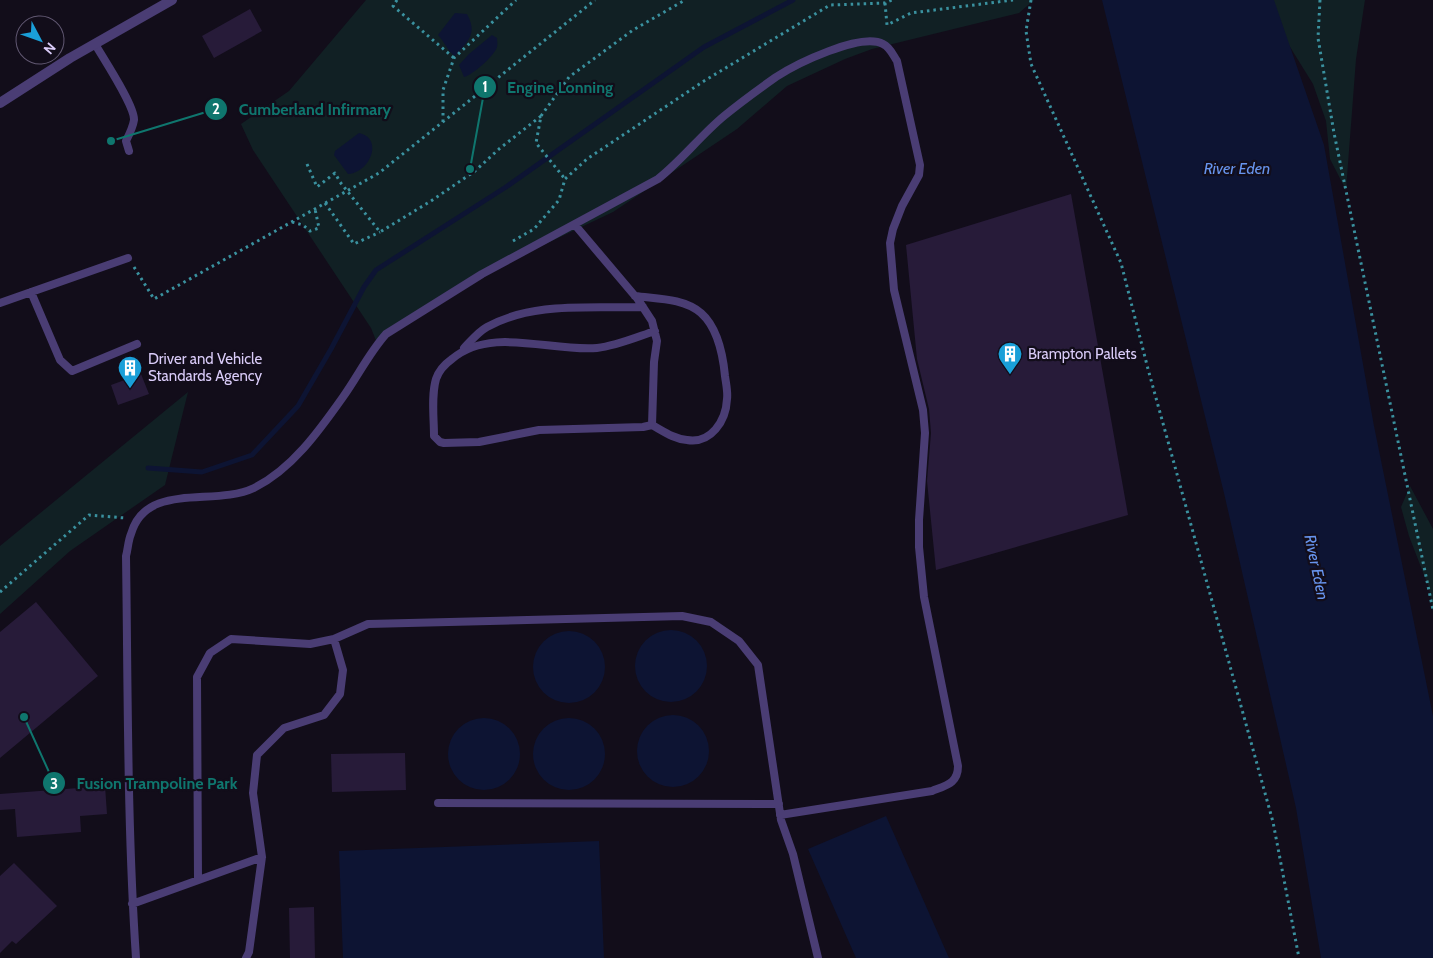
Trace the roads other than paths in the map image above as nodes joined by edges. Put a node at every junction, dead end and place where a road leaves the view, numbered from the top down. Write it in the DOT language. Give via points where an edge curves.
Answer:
graph roads {
  1 [pos="172,0"];
  2 [pos="95,44"];
  3 [pos="0,102"];
  4 [pos="129,151"];
  5 [pos="576,224"];
  6 [pos="128,258"];
  7 [pos="31,292"];
  8 [pos="635,296"];
  9 [pos="0,303"];
  10 [pos="643,307"];
  11 [pos="655,331"];
  12 [pos="137,344"];
  13 [pos="458,354"];
  14 [pos="652,425"];
  15 [pos="334,638"];
  16 [pos="438,803"];
  17 [pos="779,804"];
  18 [pos="780,816"];
  19 [pos="262,857"];
  20 [pos="198,879"];
  21 [pos="132,904"];
  22 [pos="136,958"];
  23 [pos="246,958"];
  24 [pos="818,958"];
  1 -- 2 [label="street"];
  2 -- 3 [label="street"];
  2 -- 4 [label="lane" via="128,100 134,118 126,141"];
  5 -- 8 [label="lane"];
  5 -- 18 [label="lane" via="658,179 723,116 777,76 814,57 840,46 864,41 882,43 897,61 920,165 919,175 902,206 890,243 894,290 923,410 925,433 919,547 924,597 958,773 956,779 932,791"];
  5 -- 21 [label="lane" via="482,274 386,334 306,445 287,466 269,479 232,495 166,500 143,512 131,533 126,556"];
  6 -- 7 [label="lane"];
  7 -- 9 [label="lane"];
  7 -- 12 [label="lane" via="60,360 72,371"];
  8 -- 10 [label="lane"];
  8 -- 14 [label="lane" via="676,302 701,313 713,327 724,365 727,399 723,420 714,431 704,438 688,441"];
  10 -- 11 [label="lane"];
  10 -- 13 [label="lane" via="530,311 485,328"];
  11 -- 13 [label="lane" via="597,348 505,342 474,346"];
  11 -- 14 [label="lane"];
  13 -- 14 [label="lane" via="442,367 436,378 434,436 440,442 479,442 539,430"];
  15 -- 17 [label="lane" via="368,624 682,616 711,622 739,642 758,665"];
  15 -- 19 [label="lane" via="343,670 340,694 324,716 284,728 257,755 253,793"];
  15 -- 20 [label="lane" via="310,644 232,638 210,653 197,677"];
  16 -- 17 [label="lane"];
  17 -- 18 [label="lane"];
  18 -- 24 [label="lane" via="793,854"];
  19 -- 20 [label="lane"];
  19 -- 23 [label="lane"];
  20 -- 21 [label="lane"];
  21 -- 22 [label="lane"];
}
